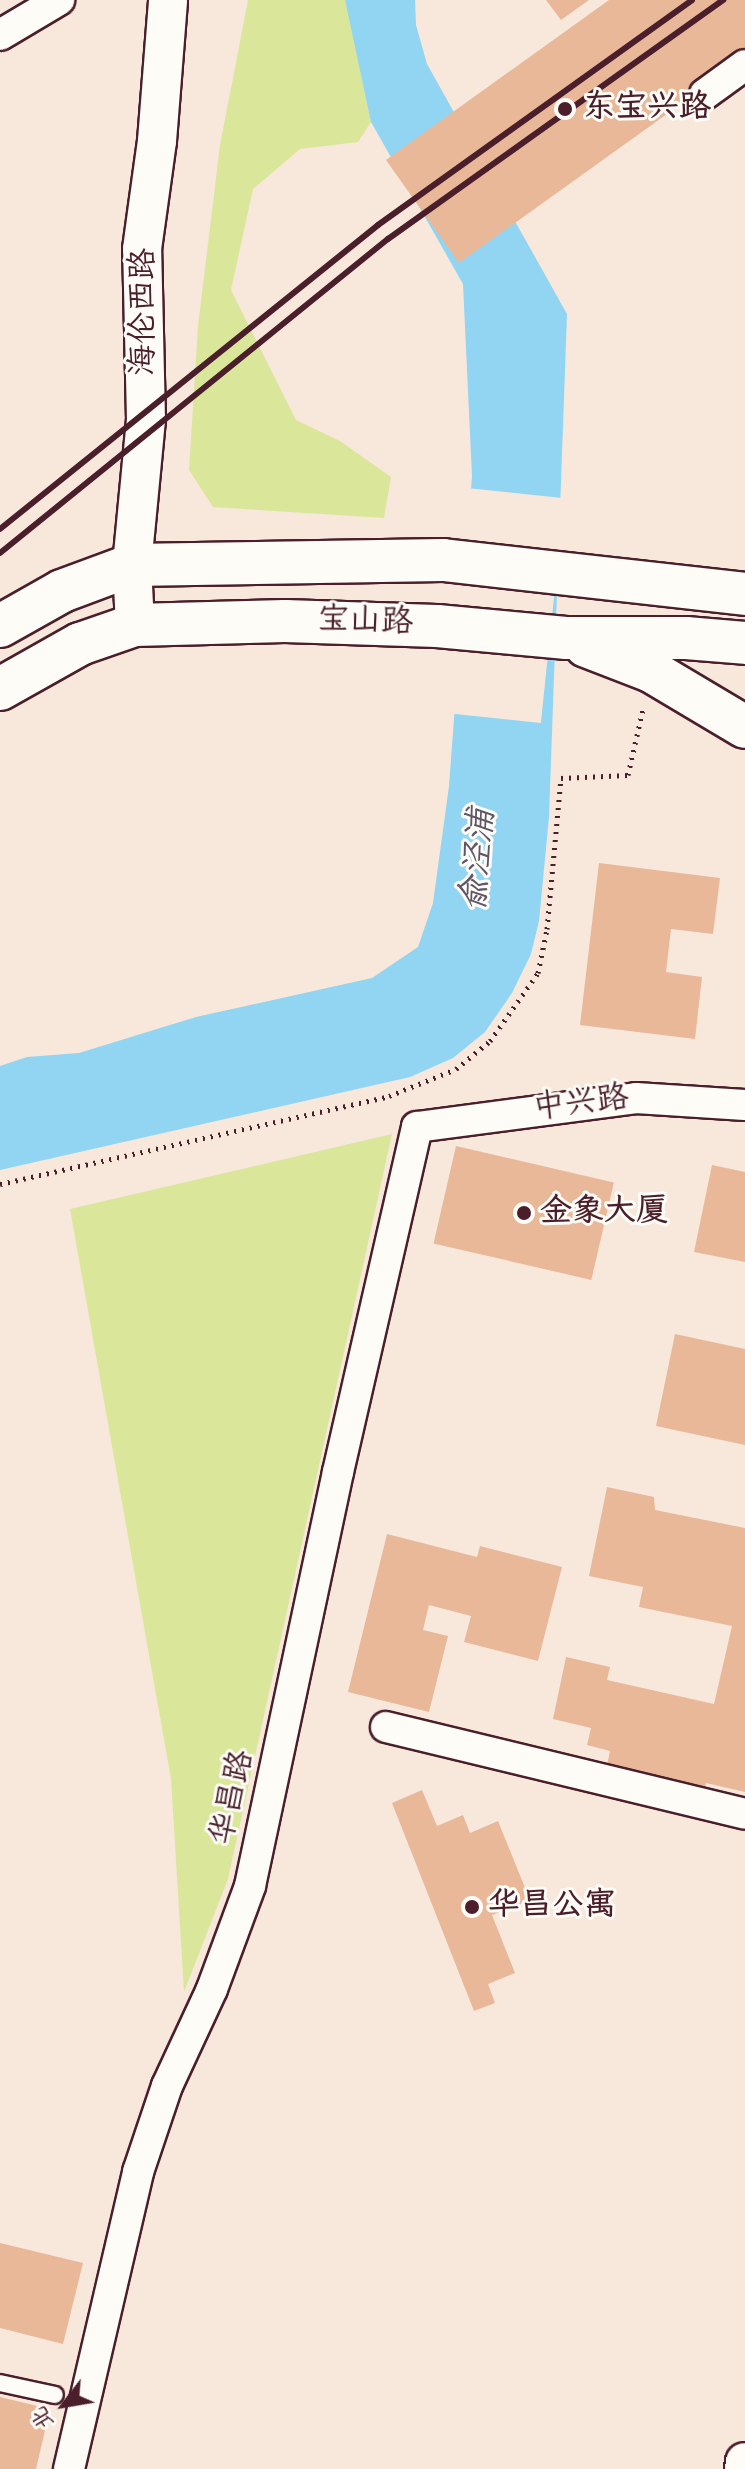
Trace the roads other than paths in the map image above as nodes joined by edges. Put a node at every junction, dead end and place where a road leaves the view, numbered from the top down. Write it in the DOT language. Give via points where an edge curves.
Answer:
graph roads {
  1 [pos="59,0"];
  2 [pos="168,0"];
  3 [pos="0,35"];
  4 [pos="745,65"];
  5 [pos="705,94"];
  6 [pos="132,565"];
  7 [pos="745,594"];
  8 [pos="135,625"];
  9 [pos="0,626"];
  10 [pos="567,638"];
  11 [pos="745,643"];
  12 [pos="0,689"];
  13 [pos="745,727"];
  14 [pos="745,1105"];
  15 [pos="417,1127"];
  16 [pos="386,1727"];
  17 [pos="745,1814"];
  18 [pos="0,2383"];
  19 [pos="55,2395"];
  20 [pos="745,2462"];
  21 [pos="69,2469"];
  22 [pos="744,2469"];
  1 -- 3 [label="street"];
  2 -- 6 [label="street, 海伦西路" via="142,249 146,420"];
  4 -- 5 [label="street"];
  6 -- 7 [label="main road, 宝山路" via="443,560"];
  6 -- 8 [label="street, 海伦西路"];
  6 -- 9 [label="main road, 宝山路" via="62,591"];
  8 -- 10 [label="main road, 宝山路" via="285,621 437,626"];
  8 -- 12 [label="main road, 宝山路" via="80,644"];
  10 -- 11 [label="main road, 宝山路"];
  10 -- 13 [label="main road" via="651,671"];
  14 -- 15 [label="street, 中兴路" via="675,1098 609,1100"];
  15 -- 21 [label="street, 华昌路" via="250,1886 212,1989 167,2086 138,2172"];
  16 -- 17 [label="street"];
  18 -- 19 [label="lane"];
  20 -- 22 [label="street"];
}
